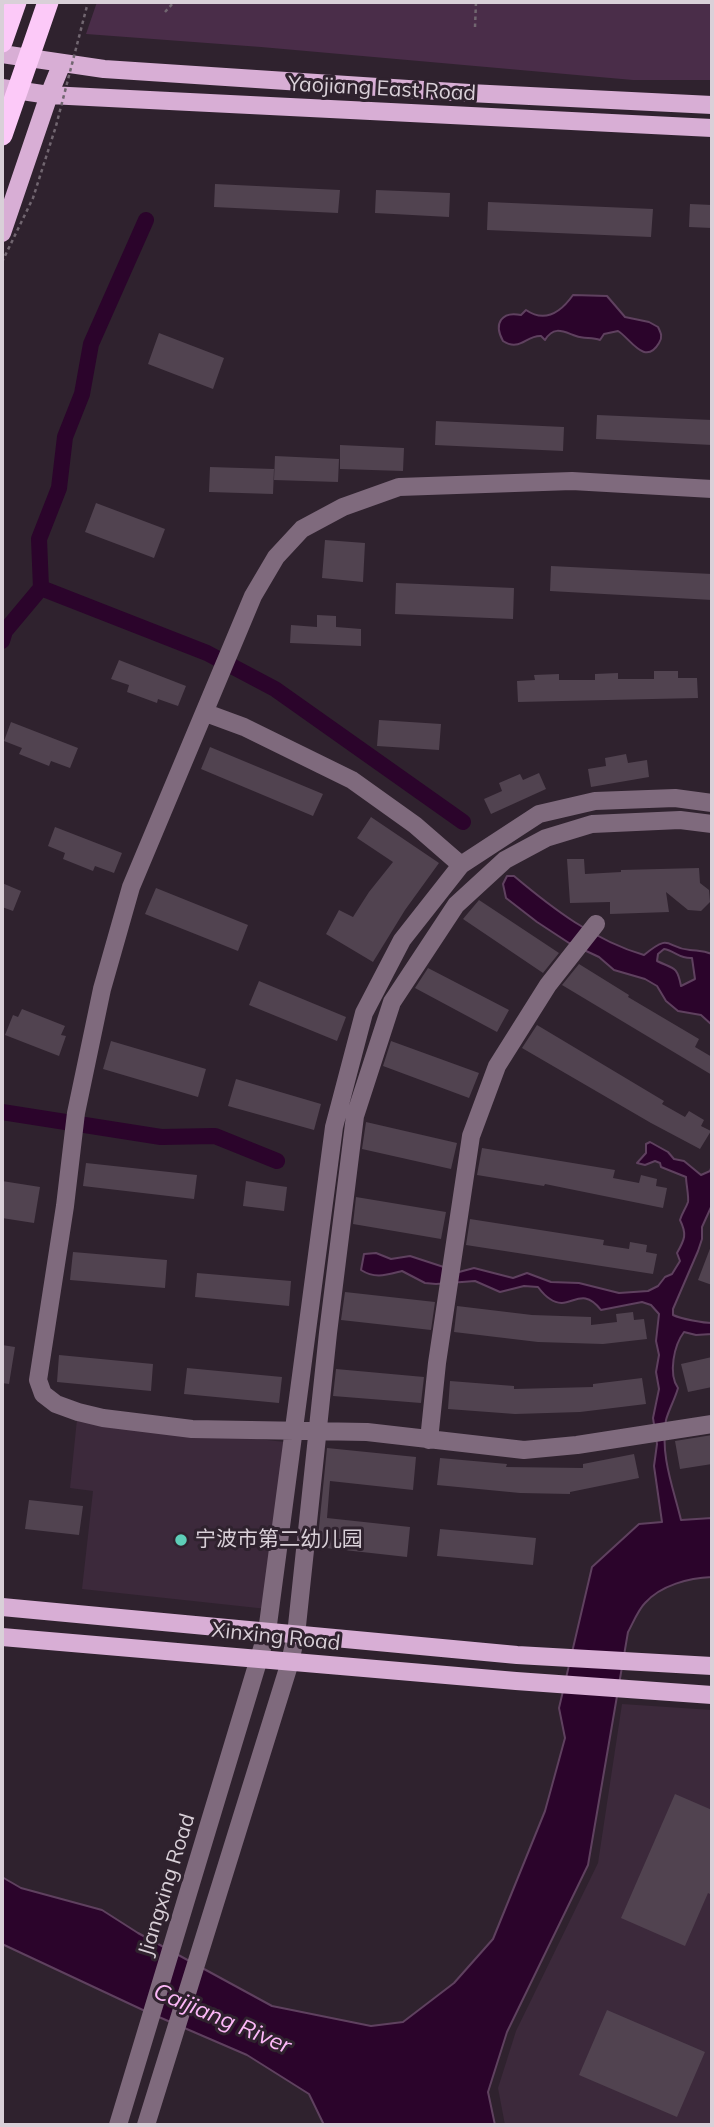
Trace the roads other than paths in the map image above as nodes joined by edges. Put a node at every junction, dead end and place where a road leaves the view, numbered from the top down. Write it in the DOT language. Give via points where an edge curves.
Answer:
graph roads {
  1 [pos="16,2"];
  2 [pos="48,2"];
  3 [pos="2,42"];
  4 [pos="2,54"];
  5 [pos="62,63"];
  6 [pos="2,88"];
  7 [pos="49,95"];
  8 [pos="712,105"];
  9 [pos="712,128"];
  10 [pos="2,135"];
  11 [pos="2,233"];
  12 [pos="712,489"];
  13 [pos="206,713"];
  14 [pos="712,803"];
  15 [pos="712,824"];
  16 [pos="461,865"];
  17 [pos="596,924"];
  18 [pos="712,1424"];
  19 [pos="295,1429"];
  20 [pos="318,1429"];
  21 [pos="429,1440"];
  22 [pos="2,1607"];
  23 [pos="267,1632"];
  24 [pos="296,1635"];
  25 [pos="2,1637"];
  26 [pos="259,1657"];
  27 [pos="290,1662"];
  28 [pos="712,1666"];
  29 [pos="712,1695"];
  30 [pos="118,2125"];
  31 [pos="146,2125"];
  1 -- 3 [label="highway"];
  2 -- 10 [label="highway, bridge"];
  4 -- 5 [label="main road, Yaojiang East Road"];
  5 -- 7 [label="main road"];
  5 -- 8 [label="main road, Yaojiang East Road" via="456,92"];
  6 -- 7 [label="main road, Yaojiang East Road"];
  7 -- 9 [label="main road, Yaojiang East Road"];
  7 -- 11 [label="main road"];
  12 -- 13 [label="street" via="572,481 399,487 343,507 302,529 276,557 253,596"];
  13 -- 16 [label="street" via="352,780"];
  13 -- 19 [label="street" via="131,887 102,989 76,1113 38,1380 43,1394 56,1404 103,1418 192,1429"];
  14 -- 16 [label="street, Jiangxing Road" via="675,799 584,803 540,814"];
  15 -- 20 [label="street" via="680,820 592,824 546,838 505,860 456,905 393,1002 355,1116"];
  16 -- 19 [label="street, Jiangxing Road" via="402,940 364,1013 334,1128"];
  17 -- 21 [label="street" via="548,985 497,1066 471,1136"];
  18 -- 21 [label="street" via="524,1450"];
  19 -- 20 [label="street"];
  19 -- 23 [label="street, Jiangxing Road"];
  20 -- 21 [label="street"];
  20 -- 24 [label="street"];
  22 -- 23 [label="main road, Xinxing Road"];
  23 -- 24 [label="main road, Xinxing Road"];
  23 -- 26 [label="street, Jiangxing Road"];
  24 -- 27 [label="street"];
  24 -- 28 [label="main road, Xinxing Road" via="517,1655"];
  25 -- 26 [label="main road, Xinxing Road"];
  26 -- 27 [label="main road, Xinxing Road"];
  26 -- 30 [label="street, Jiangxing Road"];
  27 -- 29 [label="main road, Xinxing Road"];
  27 -- 31 [label="street"];
}
